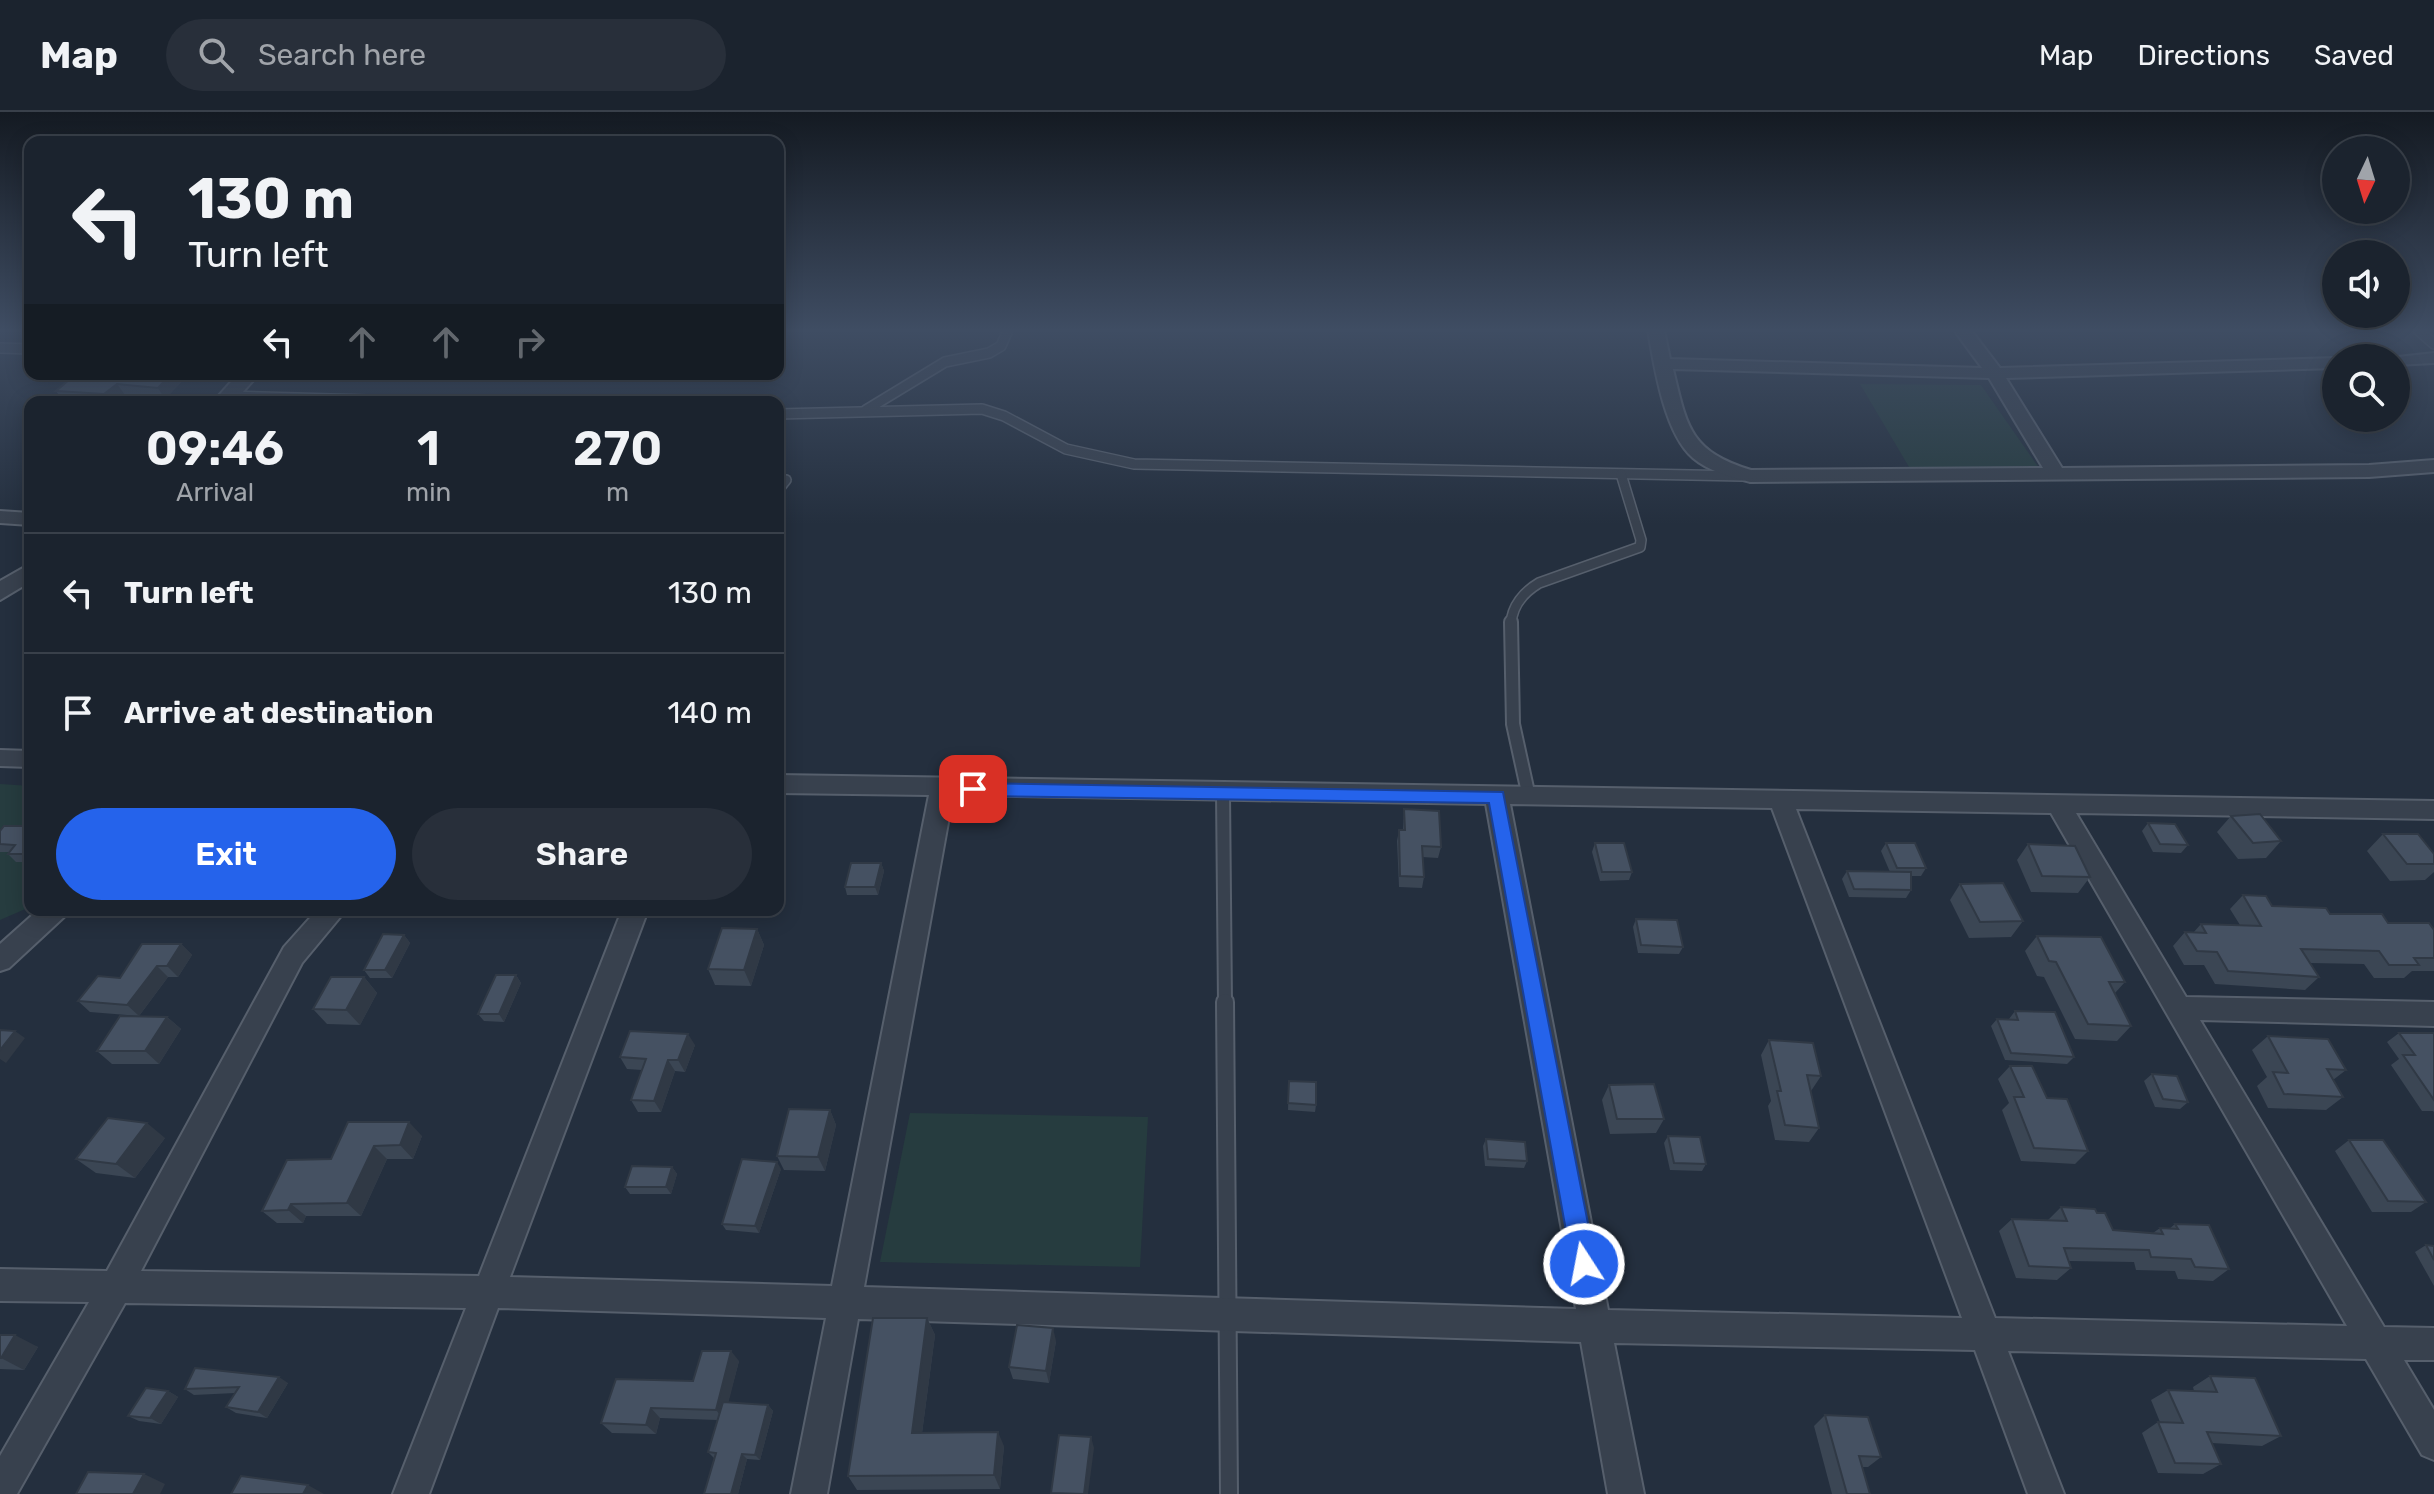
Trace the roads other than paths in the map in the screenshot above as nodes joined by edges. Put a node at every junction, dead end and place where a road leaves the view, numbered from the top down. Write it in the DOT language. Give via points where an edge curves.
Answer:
graph roads {
  1 [pos="892,394"];
  2 [pos="1672,394"];
  3 [pos="2008,394"];
  4 [pos="864,412"];
  5 [pos="784,414"];
  6 [pos="2434,466"];
  7 [pos="1621,474"];
  8 [pos="2056,474"];
  9 [pos="1750,476"];
  10 [pos="0,517"];
  11 [pos="24,519"];
  12 [pos="24,575"];
  13 [pos="0,592"];
  14 [pos="0,758"];
  15 [pos="24,759"];
  16 [pos="784,784"];
  17 [pos="942,789"];
  18 [pos="1223,793"];
  19 [pos="1497,797"];
  20 [pos="1529,797"];
  21 [pos="1781,801"];
  22 [pos="2059,805"];
  23 [pos="2434,810"];
  24 [pos="48,916"];
  25 [pos="328,916"];
  26 [pos="633,916"];
  27 [pos="0,960"];
  28 [pos="2179,1008"];
  29 [pos="2434,1014"];
  30 [pos="0,1285"];
  31 [pos="116,1287"];
  32 [pos="489,1292"];
  33 [pos="845,1302"];
  34 [pos="1226,1314"];
  35 [pos="1595,1326"];
  36 [pos="1985,1335"];
  37 [pos="2375,1343"];
  38 [pos="2434,1344"];
  39 [pos="2434,1443"];
  40 [pos="0,1490"];
  41 [pos="411,1494"];
  42 [pos="809,1494"];
  43 [pos="1229,1494"];
  44 [pos="1626,1494"];
  45 [pos="2046,1494"];
  1 -- 4 [label="lane"];
  2 -- 9 [label="street" via="1696,451"];
  3 -- 8 [label="street"];
  4 -- 5 [label="lane"];
  4 -- 7 [label="lane" via="1001,412 1065,449 1134,464"];
  6 -- 8 [label="street"];
  7 -- 9 [label="lane"];
  7 -- 20 [label="lane" via="1640,547 1539,583 1524,592 1511,618 1513,724"];
  8 -- 9 [label="street"];
  10 -- 11 [label="street"];
  12 -- 13 [label="street"];
  14 -- 15 [label="street"];
  16 -- 17 [label="street"];
  17 -- 18 [label="street"];
  17 -- 33 [label="street"];
  18 -- 19 [label="street"];
  18 -- 34 [label="lane"];
  19 -- 20 [label="street"];
  19 -- 35 [label="street"];
  20 -- 21 [label="street"];
  21 -- 22 [label="street"];
  21 -- 36 [label="street"];
  22 -- 23 [label="street"];
  22 -- 28 [label="street"];
  24 -- 27 [label="street"];
  25 -- 31 [label="street" via="293,955"];
  26 -- 32 [label="street"];
  28 -- 29 [label="street"];
  28 -- 37 [label="street"];
  30 -- 31 [label="street"];
  31 -- 32 [label="street"];
  31 -- 40 [label="street"];
  32 -- 33 [label="street"];
  32 -- 41 [label="street"];
  33 -- 34 [label="street"];
  33 -- 42 [label="street"];
  34 -- 35 [label="street"];
  34 -- 43 [label="lane"];
  35 -- 36 [label="street"];
  35 -- 44 [label="street"];
  36 -- 37 [label="street"];
  36 -- 45 [label="street"];
  37 -- 38 [label="street"];
  37 -- 39 [label="street"];
}
